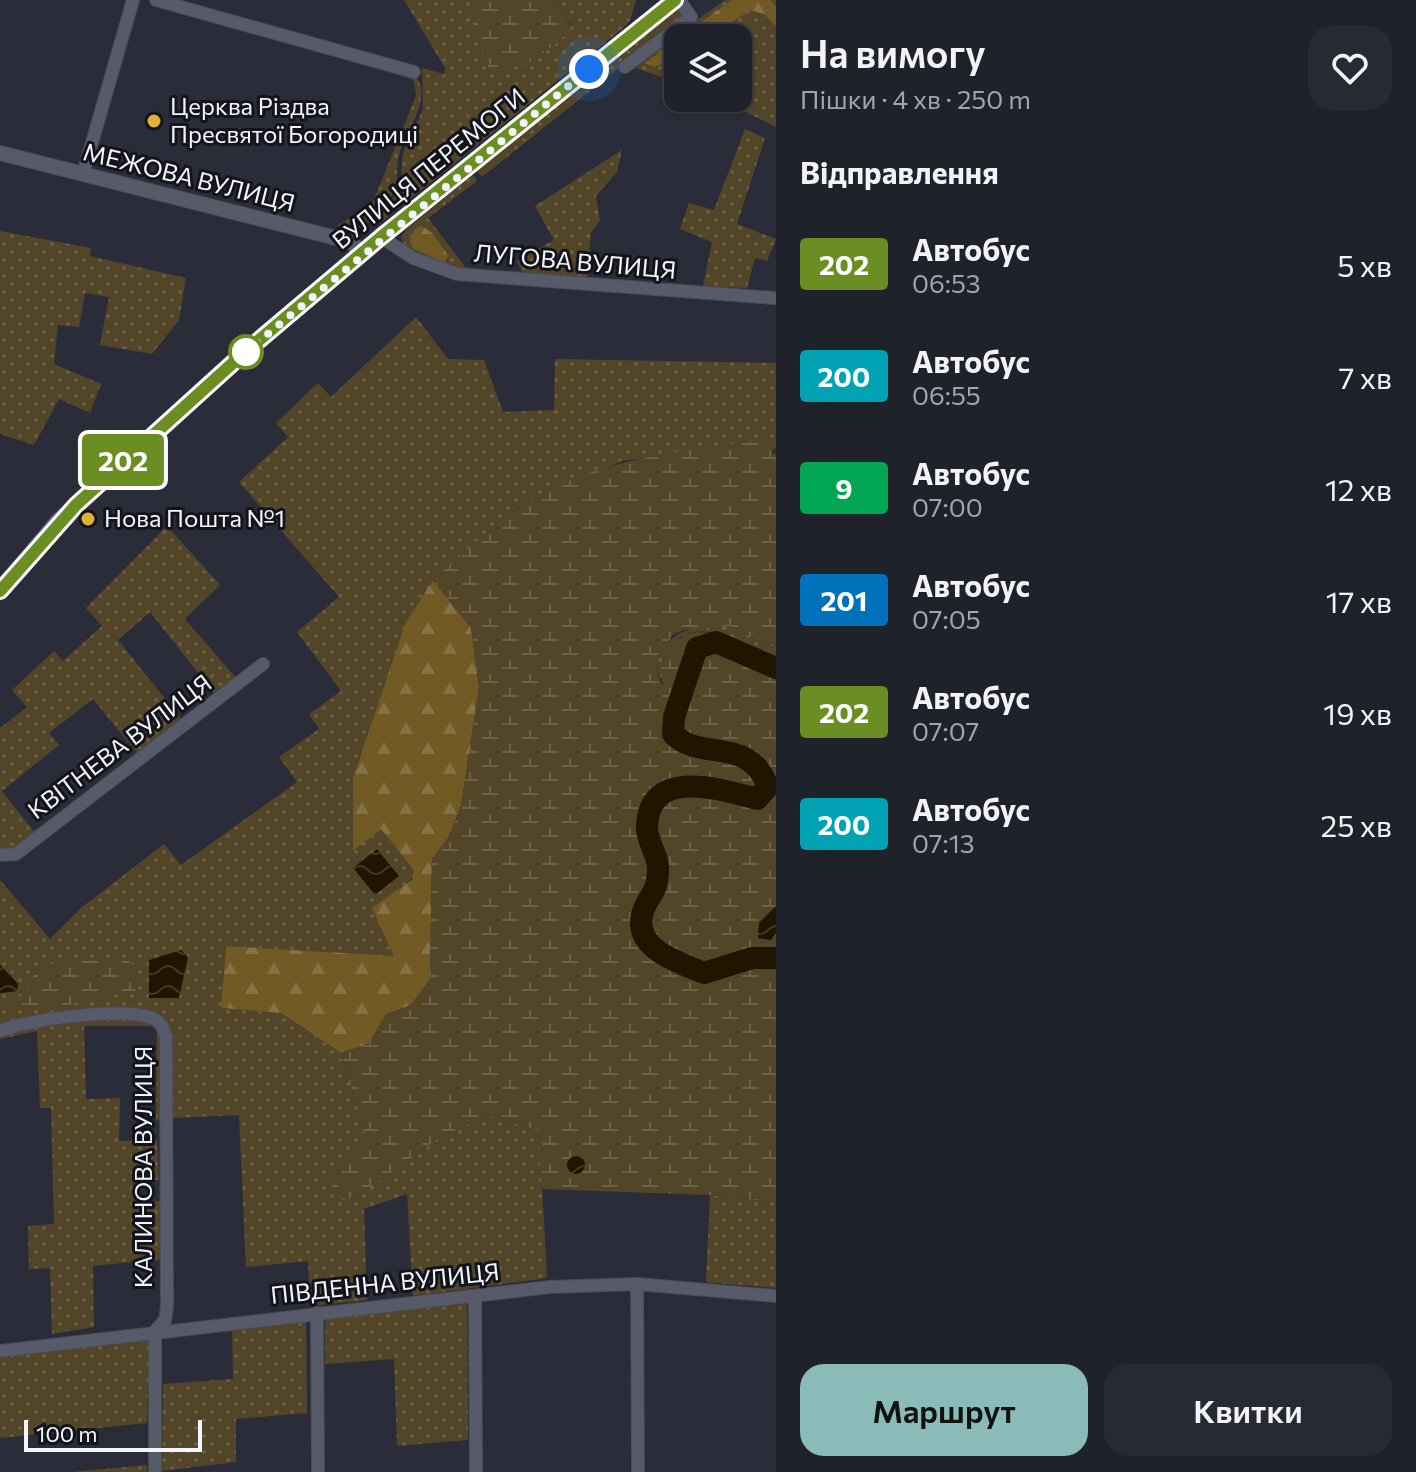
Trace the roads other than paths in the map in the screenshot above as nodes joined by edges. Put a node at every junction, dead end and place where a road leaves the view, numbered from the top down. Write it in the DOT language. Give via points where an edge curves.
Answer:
graph roads {
  1 [pos="133,0"];
  2 [pos="156,0"];
  3 [pos="677,0"];
  4 [pos="625,67"];
  5 [pos="414,72"];
  6 [pos="0,153"];
  7 [pos="83,174"];
  8 [pos="381,237"];
  9 [pos="361,254"];
  10 [pos="774,298"];
  11 [pos="0,591"];
  12 [pos="263,664"];
  13 [pos="0,855"];
  14 [pos="0,1031"];
  15 [pos="637,1284"];
  16 [pos="776,1296"];
  17 [pos="475,1297"];
  18 [pos="317,1313"];
  19 [pos="155,1331"];
  20 [pos="0,1351"];
  21 [pos="155,1472"];
  22 [pos="318,1472"];
  23 [pos="476,1472"];
  24 [pos="638,1472"];
  1 -- 7 [label="street"];
  2 -- 5 [label="street"];
  3 -- 4 [label="street" via="691,17"];
  3 -- 8 [label="main road, ВУЛИЦЯ ПЕРЕМОГИ"];
  6 -- 7 [label="street, МЕЖОВА ВУЛИЦЯ"];
  7 -- 9 [label="street, МЕЖОВА ВУЛИЦЯ" via="352,242"];
  8 -- 9 [label="main road, ВУЛИЦЯ ПЕРЕМОГИ"];
  8 -- 10 [label="street, ЛУГОВА ВУЛИЦЯ" via="413,258 457,274"];
  9 -- 11 [label="main road, ВУЛИЦЯ ПЕРЕМОГИ" via="111,471 58,522"];
  12 -- 13 [label="street, КВІТНЕВА ВУЛИЦЯ" via="16,854"];
  14 -- 19 [label="street, КАЛИНОВА ВУЛИЦЯ" via="69,1017 139,1015 163,1027 168,1272 165,1320"];
  15 -- 16 [label="street, ПІВДЕННА ВУЛИЦЯ"];
  15 -- 17 [label="street, ПІВДЕННА ВУЛИЦЯ"];
  15 -- 24 [label="street"];
  17 -- 18 [label="street, ПІВДЕННА ВУЛИЦЯ"];
  17 -- 23 [label="street"];
  18 -- 19 [label="street, ПІВДЕННА ВУЛИЦЯ"];
  18 -- 22 [label="street"];
  19 -- 20 [label="street, ПІВДЕННА ВУЛИЦЯ"];
  19 -- 21 [label="street, КАЛИНОВА ВУЛИЦЯ"];
}
